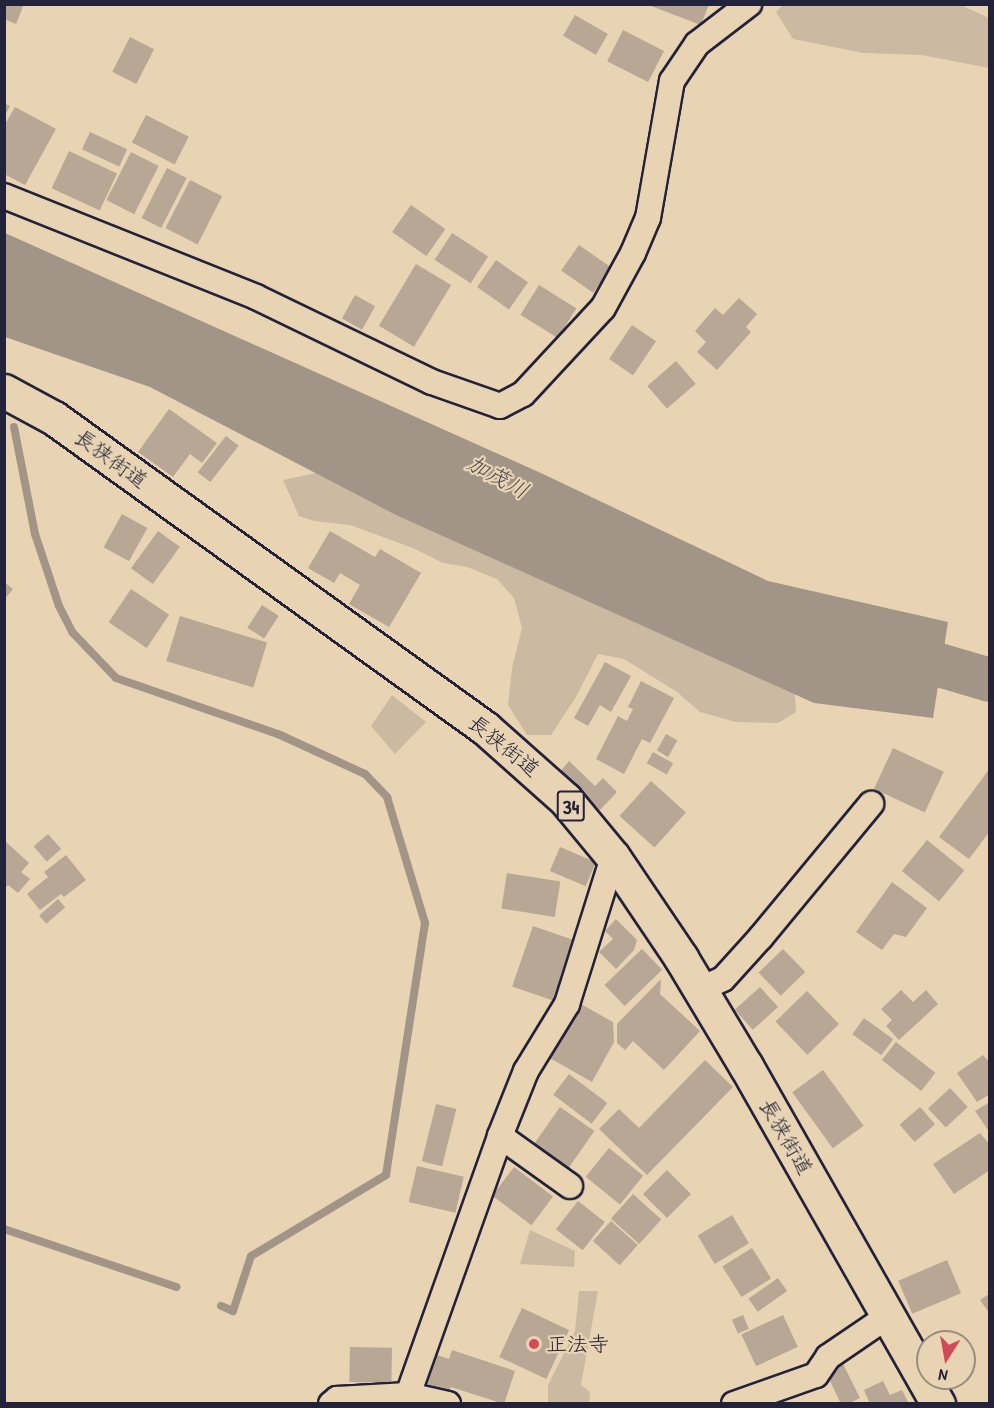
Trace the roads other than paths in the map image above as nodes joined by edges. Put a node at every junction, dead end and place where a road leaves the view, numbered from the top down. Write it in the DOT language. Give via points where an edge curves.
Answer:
graph roads {
  1 [pos="749,4"];
  2 [pos="4,196"];
  3 [pos="4,391"];
  4 [pos="871,804"];
  5 [pos="613,857"];
  6 [pos="699,990"];
  7 [pos="500,1136"];
  8 [pos="570,1186"];
  9 [pos="888,1317"];
  10 [pos="408,1395"];
  11 [pos="331,1404"];
  12 [pos="448,1404"];
  13 [pos="734,1404"];
  14 [pos="938,1404"];
  1 -- 2 [label="street" via="697,44 672,81 648,218 603,308 523,394 500,406 432,382 256,297"];
  3 -- 5 [label="main road, 長狭街道 / 34" via="73,432 485,728 565,799"];
  4 -- 6 [label="street" via="723,979"];
  5 -- 6 [label="main road, 長狭街道 / 34"];
  5 -- 7 [label="street" via="567,1004 526,1071"];
  6 -- 9 [label="main road, 長狭街道 / 34"];
  7 -- 8 [label="street"];
  7 -- 10 [label="street"];
  9 -- 13 [label="street" via="828,1357 816,1375"];
  9 -- 14 [label="main road, 長狭街道 / 34"];
  10 -- 11 [label="street" via="337,1399"];
  10 -- 12 [label="street"];
}
